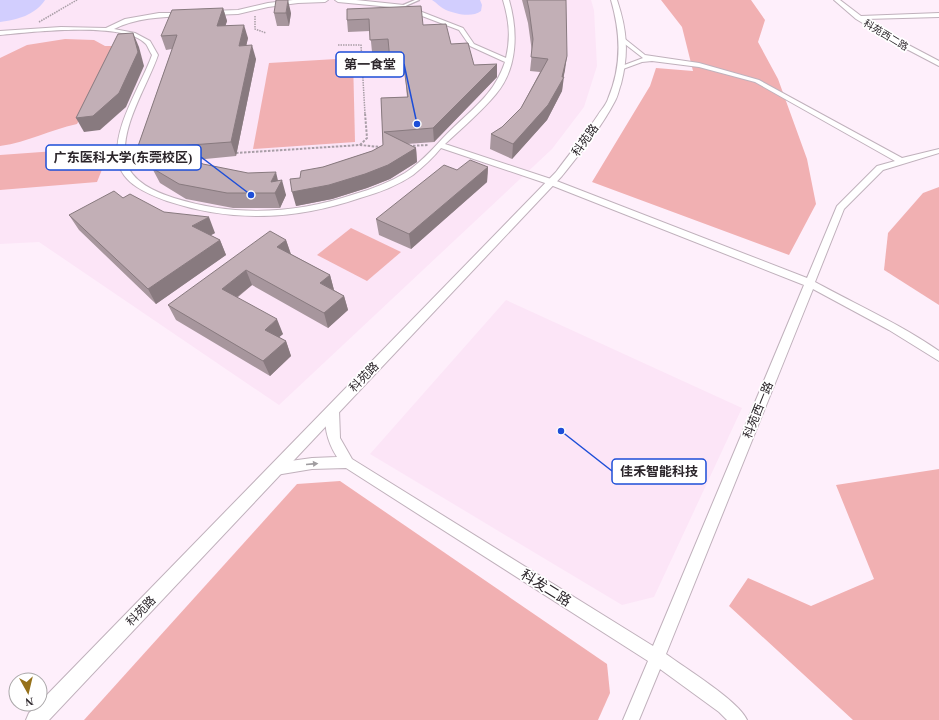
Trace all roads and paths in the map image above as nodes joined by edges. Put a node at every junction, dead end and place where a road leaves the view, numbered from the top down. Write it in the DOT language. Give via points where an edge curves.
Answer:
graph roads {
  1 [pos="75,0"];
  2 [pos="325,0"];
  3 [pos="338,0"];
  4 [pos="418,0"];
  5 [pos="506,0"];
  6 [pos="614,0"];
  7 [pos="837,0"];
  8 [pos="402,6"];
  9 [pos="256,9"];
  10 [pos="206,13"];
  11 [pos="191,14"];
  12 [pos="939,15"];
  13 [pos="858,18"];
  14 [pos="108,29"];
  15 [pos="25,32"];
  16 [pos="266,32"];
  17 [pos="0,33"];
  18 [pos="623,40"];
  19 [pos="338,45"];
  20 [pos="654,59"];
  21 [pos="509,61"];
  22 [pos="939,64"];
  23 [pos="620,68"];
  24 [pos="360,145"];
  25 [pos="440,145"];
  26 [pos="409,146"];
  27 [pos="385,147"];
  28 [pos="939,151"];
  29 [pos="236,153"];
  30 [pos="901,161"];
  31 [pos="551,182"];
  32 [pos="810,283"];
  33 [pos="939,357"];
  34 [pos="333,410"];
  35 [pos="348,463"];
  36 [pos="276,469"];
  37 [pos="656,657"];
  38 [pos="36,720"];
  39 [pos="631,720"];
  40 [pos="739,720"];
  1 -- 15 [label="path"];
  2 -- 9 [label="street" via="298,1"];
  3 -- 8 [label="street"];
  4 -- 8 [label="lane"];
  5 -- 21 [label="street" via="513,27"];
  6 -- 18 [label="street, 科苑路"];
  7 -- 13 [label="street, 科苑西二路"];
  8 -- 21 [label="street" via="461,29 472,45"];
  9 -- 10 [label="street"];
  9 -- 16 [label="path" via="255,29"];
  11 -- 14 [label="street" via="159,15 125,21"];
  12 -- 13 [label="street"];
  13 -- 22 [label="street, 科苑西二路" via="893,41"];
  14 -- 15 [label="street"];
  14 -- 25 [label="street" via="132,33 143,38 154,48 152,65 124,133 122,161 127,173 138,184 173,201 198,208 242,214 268,214 337,203 397,181 426,161"];
  15 -- 17 [label="street"];
  18 -- 20 [label="street" via="643,56"];
  18 -- 23 [label="street, 科苑路"];
  19 -- 24 [label="path" via="361,45 367,138"];
  20 -- 23 [label="street" via="641,60"];
  20 -- 30 [label="street" via="699,65 756,81"];
  21 -- 25 [label="street" via="494,92"];
  23 -- 31 [label="street, 科苑路" via="612,100 591,132"];
  24 -- 27 [label="path"];
  24 -- 29 [label="path"];
  25 -- 26 [label="path"];
  25 -- 31 [label="street"];
  28 -- 30 [label="street, 科苑西一路"];
  30 -- 32 [label="street, 科苑西一路" via="880,168 840,208"];
  31 -- 32 [label="street"];
  31 -- 34 [label="street, 科苑路"];
  32 -- 33 [label="street" via="890,326"];
  32 -- 37 [label="street, 科苑西一路"];
  34 -- 35 [label="street" via="332,430 336,447"];
  34 -- 36 [label="street, 科苑路"];
  36 -- 35 [label="street, one-way" via="335,462"];
  35 -- 37 [label="street, 科发二路"];
  36 -- 38 [label="street, 科苑路"];
  37 -- 39 [label="street, 科苑西一路"];
  37 -- 40 [label="street, 科发二路" via="725,706"];
}
